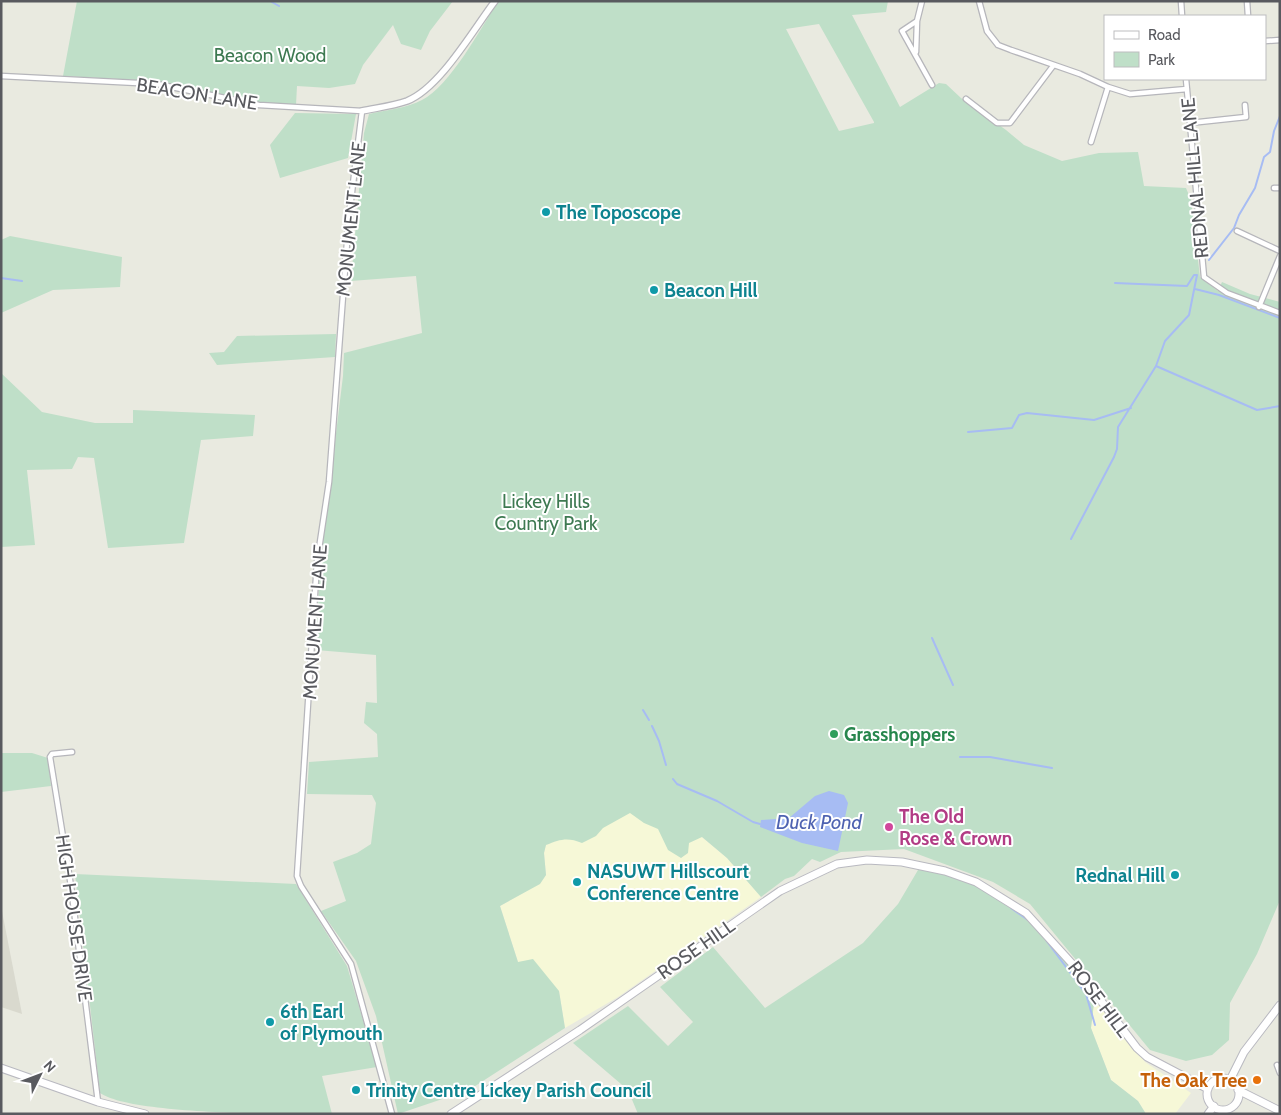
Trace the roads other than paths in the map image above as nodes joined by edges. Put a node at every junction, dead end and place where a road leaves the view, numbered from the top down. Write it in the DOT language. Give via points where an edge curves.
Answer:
graph roads {
  1 [pos="495,1"];
  2 [pos="922,1"];
  3 [pos="979,1"];
  4 [pos="1181,1"];
  5 [pos="1247,1"];
  6 [pos="1182,15"];
  7 [pos="1248,15"];
  8 [pos="917,22"];
  9 [pos="1266,40"];
  10 [pos="1280,40"];
  11 [pos="916,54"];
  12 [pos="1053,66"];
  13 [pos="1,76"];
  14 [pos="1186,80"];
  15 [pos="932,85"];
  16 [pos="1108,87"];
  17 [pos="1187,89"];
  18 [pos="966,99"];
  19 [pos="1246,105"];
  20 [pos="362,111"];
  21 [pos="1190,123"];
  22 [pos="1091,142"];
  23 [pos="1237,231"];
  24 [pos="1280,251"];
  25 [pos="1280,256"];
  26 [pos="1260,307"];
  27 [pos="1280,313"];
  28 [pos="72,752"];
  29 [pos="1280,1005"];
  30 [pos="1277,1065"];
  31 [pos="1,1068"];
  32 [pos="1280,1073"];
  33 [pos="1230,1080"];
  34 [pos="1208,1088"];
  35 [pos="1238,1090"];
  36 [pos="1254,1100"];
  37 [pos="98,1102"];
  38 [pos="1237,1102"];
  39 [pos="1214,1106"];
  40 [pos="1279,1108"];
  41 [pos="122,1111"];
  42 [pos="454,1113"];
  43 [pos="145,1114"];
  44 [pos="392,1114"];
  45 [pos="1208,1114"];
  1 -- 20 [label="street" via="427,90 407,101"];
  2 -- 8 [label="street"];
  3 -- 12 [label="street" via="987,31 998,45"];
  4 -- 6 [label="street"];
  5 -- 7 [label="street"];
  8 -- 11 [label="street"];
  8 -- 11 [label="street" via="902,32"];
  9 -- 10 [label="street"];
  11 -- 15 [label="street"];
  12 -- 16 [label="street"];
  12 -- 18 [label="street" via="1010,123 996,123"];
  13 -- 20 [label="street, BEACON LANE" via="157,84 259,105"];
  14 -- 17 [label="street, REDNAL HILL LANE"];
  16 -- 17 [label="street" via="1130,94"];
  16 -- 22 [label="street"];
  17 -- 21 [label="street, REDNAL HILL LANE"];
  19 -- 21 [label="street" via="1246,117"];
  20 -- 44 [label="street, MONUMENT LANE" via="349,216 329,482 317,562 297,876 351,964"];
  21 -- 26 [label="street, REDNAL HILL LANE" via="1204,277 1227,293"];
  23 -- 24 [label="street"];
  25 -- 26 [label="street"];
  26 -- 27 [label="street"];
  28 -- 37 [label="street, HIGH HOUSE DRIVE" via="50,757 72,893"];
  29 -- 33 [label="main road" via="1244,1052"];
  30 -- 32 [label="street"];
  31 -- 37 [label="main road"];
  33 -- 34 [label="main road" via="1218,1079"];
  33 -- 35 [label="main road"];
  34 -- 39 [label="main road" via="1208,1098"];
  34 -- 42 [label="main road, ROSE HILL" via="1147,1058 1043,929 997,893 976,882 925,865 867,860 837,864 780,891"];
  35 -- 36 [label="main road"];
  35 -- 38 [label="main road"];
  36 -- 38 [label="main road"];
  36 -- 40 [label="main road"];
  37 -- 41 [label="main road"];
  38 -- 39 [label="main road" via="1226,1109"];
  39 -- 45 [label="main road"];
  41 -- 43 [label="main road"];
}
